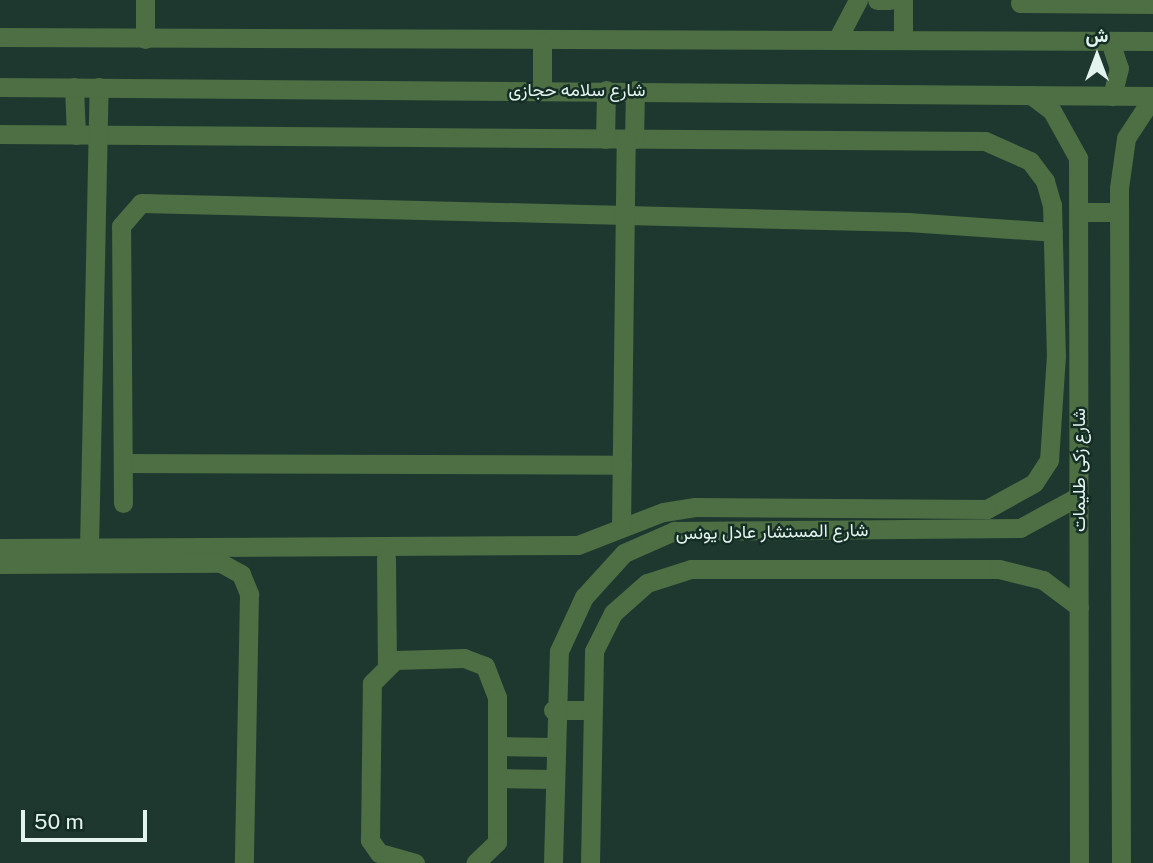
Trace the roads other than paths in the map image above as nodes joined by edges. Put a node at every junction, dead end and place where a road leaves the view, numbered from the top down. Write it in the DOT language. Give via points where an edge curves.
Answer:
graph roads {
  1 [pos="145,0"];
  2 [pos="859,0"];
  3 [pos="877,0"];
  4 [pos="890,0"];
  5 [pos="903,0"];
  6 [pos="1020,4"];
  7 [pos="1153,4"];
  8 [pos="0,37"];
  9 [pos="145,39"];
  10 [pos="903,39"];
  11 [pos="837,40"];
  12 [pos="1110,40"];
  13 [pos="542,41"];
  14 [pos="1153,41"];
  15 [pos="0,87"];
  16 [pos="74,87"];
  17 [pos="99,87"];
  18 [pos="542,90"];
  19 [pos="606,90"];
  20 [pos="635,90"];
  21 [pos="1031,95"];
  22 [pos="1112,96"];
  23 [pos="1153,96"];
  24 [pos="0,134"];
  25 [pos="75,135"];
  26 [pos="98,135"];
  27 [pos="605,139"];
  28 [pos="630,139"];
  29 [pos="1080,212"];
  30 [pos="1119,212"];
  31 [pos="625,215"];
  32 [pos="1053,232"];
  33 [pos="1056,327"];
  34 [pos="1080,327"];
  35 [pos="1080,354"];
  36 [pos="1056,355"];
  37 [pos="123,463"];
  38 [pos="622,465"];
  39 [pos="1079,496"];
  40 [pos="123,503"];
  41 [pos="621,528"];
  42 [pos="0,548"];
  43 [pos="89,548"];
  44 [pos="386,558"];
  45 [pos="0,564"];
  46 [pos="1079,607"];
  47 [pos="387,664"];
  48 [pos="553,710"];
  49 [pos="590,710"];
  50 [pos="498,746"];
  51 [pos="553,747"];
  52 [pos="498,778"];
  53 [pos="553,779"];
  54 [pos="375,858"];
  55 [pos="244,863"];
  56 [pos="415,863"];
  57 [pos="475,863"];
  58 [pos="553,863"];
  59 [pos="590,863"];
  60 [pos="1079,863"];
  61 [pos="1121,863"];
  1 -- 9 [label="street"];
  2 -- 11 [label="street"];
  3 -- 4 [label="street"];
  5 -- 10 [label="street"];
  6 -- 7 [label="street"];
  8 -- 9 [label="street"];
  9 -- 13 [label="street"];
  10 -- 11 [label="street"];
  10 -- 12 [label="street"];
  11 -- 13 [label="street"];
  12 -- 14 [label="street"];
  12 -- 22 [label="street" via="1119,68"];
  13 -- 18 [label="street"];
  15 -- 16 [label="street, شارع سلامه حجازى"];
  16 -- 17 [label="street, شارع سلامه حجازى"];
  16 -- 25 [label="street"];
  17 -- 18 [label="street, شارع سلامه حجازى"];
  17 -- 26 [label="street"];
  18 -- 19 [label="street, شارع سلامه حجازى"];
  19 -- 20 [label="street, شارع سلامه حجازى"];
  19 -- 27 [label="street"];
  20 -- 21 [label="street, شارع سلامه حجازى"];
  20 -- 28 [label="street"];
  21 -- 22 [label="street, شارع سلامه حجازى"];
  21 -- 29 [label="street, شارع زكى طليمات" via="1069,133 1078,158"];
  22 -- 23 [label="street, شارع سلامه حجازى"];
  23 -- 30 [label="street" via="1126,138"];
  24 -- 25 [label="street"];
  25 -- 26 [label="street"];
  26 -- 27 [label="street"];
  26 -- 43 [label="street"];
  27 -- 28 [label="street"];
  28 -- 31 [label="street"];
  28 -- 32 [label="street" via="985,141 1030,161 1045,181"];
  29 -- 30 [label="street"];
  29 -- 34 [label="street, شارع زكى طليمات"];
  30 -- 61 [label="street"];
  31 -- 32 [label="street" via="1023,226"];
  31 -- 37 [label="street" via="141,203 121,226"];
  31 -- 38 [label="street"];
  32 -- 33 [label="street"];
  33 -- 34 [label="street"];
  33 -- 36 [label="street"];
  34 -- 35 [label="street, شارع زكى طليمات"];
  35 -- 36 [label="street"];
  35 -- 39 [label="street, شارع زكى طليمات"];
  36 -- 41 [label="street" via="1049,460 1013,500 987,509 695,507"];
  37 -- 38 [label="street"];
  37 -- 40 [label="street"];
  38 -- 41 [label="street"];
  39 -- 46 [label="street, شارع زكى طليمات"];
  39 -- 48 [label="street, شارع المستشار عادل يونس" via="1042,522 1009,529 692,530 656,536 624,553 584,597 559,651"];
  41 -- 43 [label="street" via="578,545"];
  42 -- 43 [label="street"];
  44 -- 47 [label="street"];
  45 -- 55 [label="street" via="221,563 240,574 248,594"];
  46 -- 49 [label="street, شارع المستشار عادل يونس" via="1043,580 999,569 668,573 628,596 601,634 590,670"];
  46 -- 60 [label="street, شارع زكى طليمات"];
  47 -- 50 [label="street" via="464,658 485,666 496,685"];
  47 -- 54 [label="street" via="371,691 370,836"];
  48 -- 49 [label="street"];
  48 -- 51 [label="street, شارع المستشار عادل يونس"];
  49 -- 59 [label="street, شارع المستشار عادل يونس"];
  50 -- 51 [label="street"];
  50 -- 52 [label="street"];
  51 -- 53 [label="street, شارع المستشار عادل يونس"];
  52 -- 53 [label="street"];
  52 -- 57 [label="street" via="497,842"];
  53 -- 58 [label="street, شارع المستشار عادل يونس"];
  54 -- 56 [label="street"];
}
